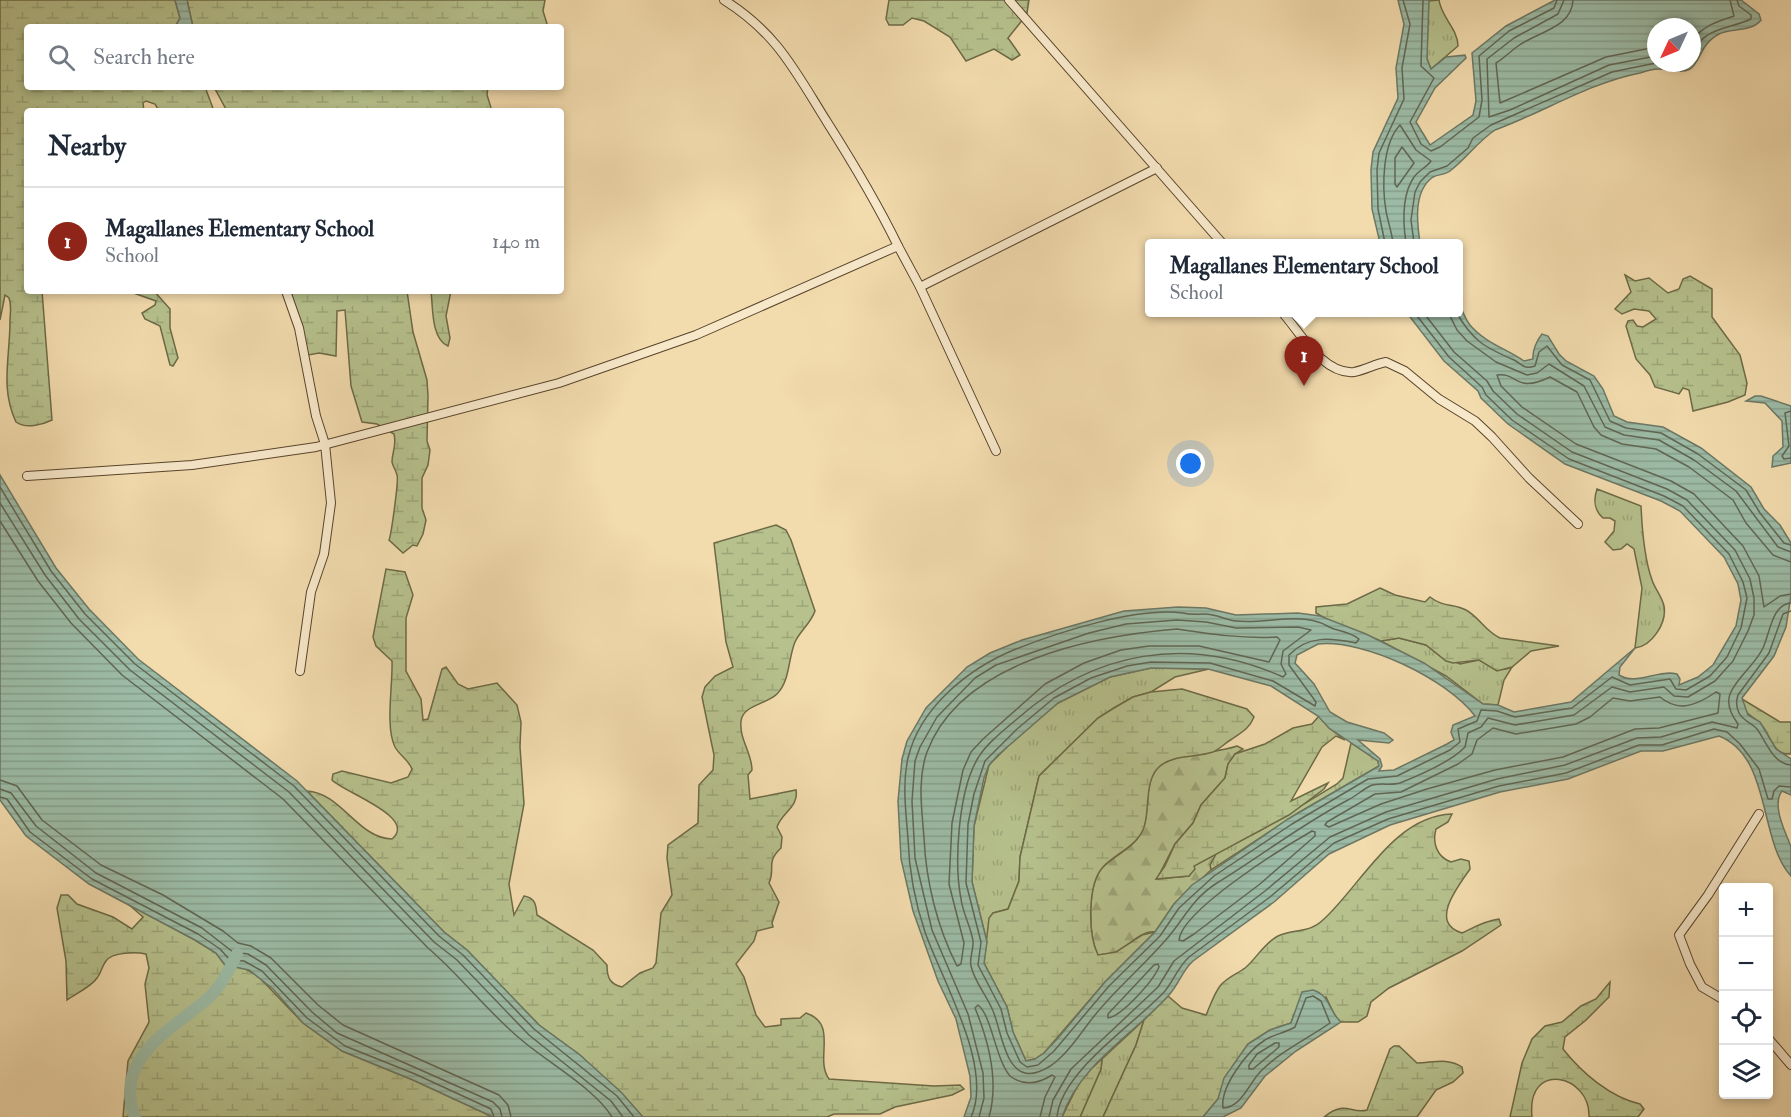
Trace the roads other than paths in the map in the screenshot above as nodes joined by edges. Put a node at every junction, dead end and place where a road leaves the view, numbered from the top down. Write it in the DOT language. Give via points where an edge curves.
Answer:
graph roads {
  1 [pos="724,0"];
  2 [pos="1009,0"];
  3 [pos="1158,168"];
  4 [pos="1219,239"];
  5 [pos="898,246"];
  6 [pos="920,287"];
  7 [pos="287,294"];
  8 [pos="1286,317"];
  9 [pos="325,444"];
  10 [pos="996,451"];
  11 [pos="27,476"];
  12 [pos="1578,524"];
  13 [pos="300,671"];
  14 [pos="1759,813"];
  15 [pos="1719,997"];
  16 [pos="1773,1044"];
  17 [pos="1791,1065"];
  1 -- 5 [label="street" via="751,17 781,48 859,170"];
  2 -- 3 [label="street"];
  3 -- 4 [label="street"];
  3 -- 6 [label="street"];
  5 -- 6 [label="street"];
  5 -- 9 [label="street" via="696,335 559,383"];
  6 -- 10 [label="street"];
  7 -- 9 [label="street" via="299,328"];
  8 -- 12 [label="street" via="1320,358 1334,368 1353,372 1386,362 1405,371 1492,437"];
  9 -- 11 [label="street" via="192,465"];
  9 -- 13 [label="street" via="331,502 324,554 311,592"];
  14 -- 15 [label="street" via="1679,934 1702,987"];
  16 -- 17 [label="street"];
}
